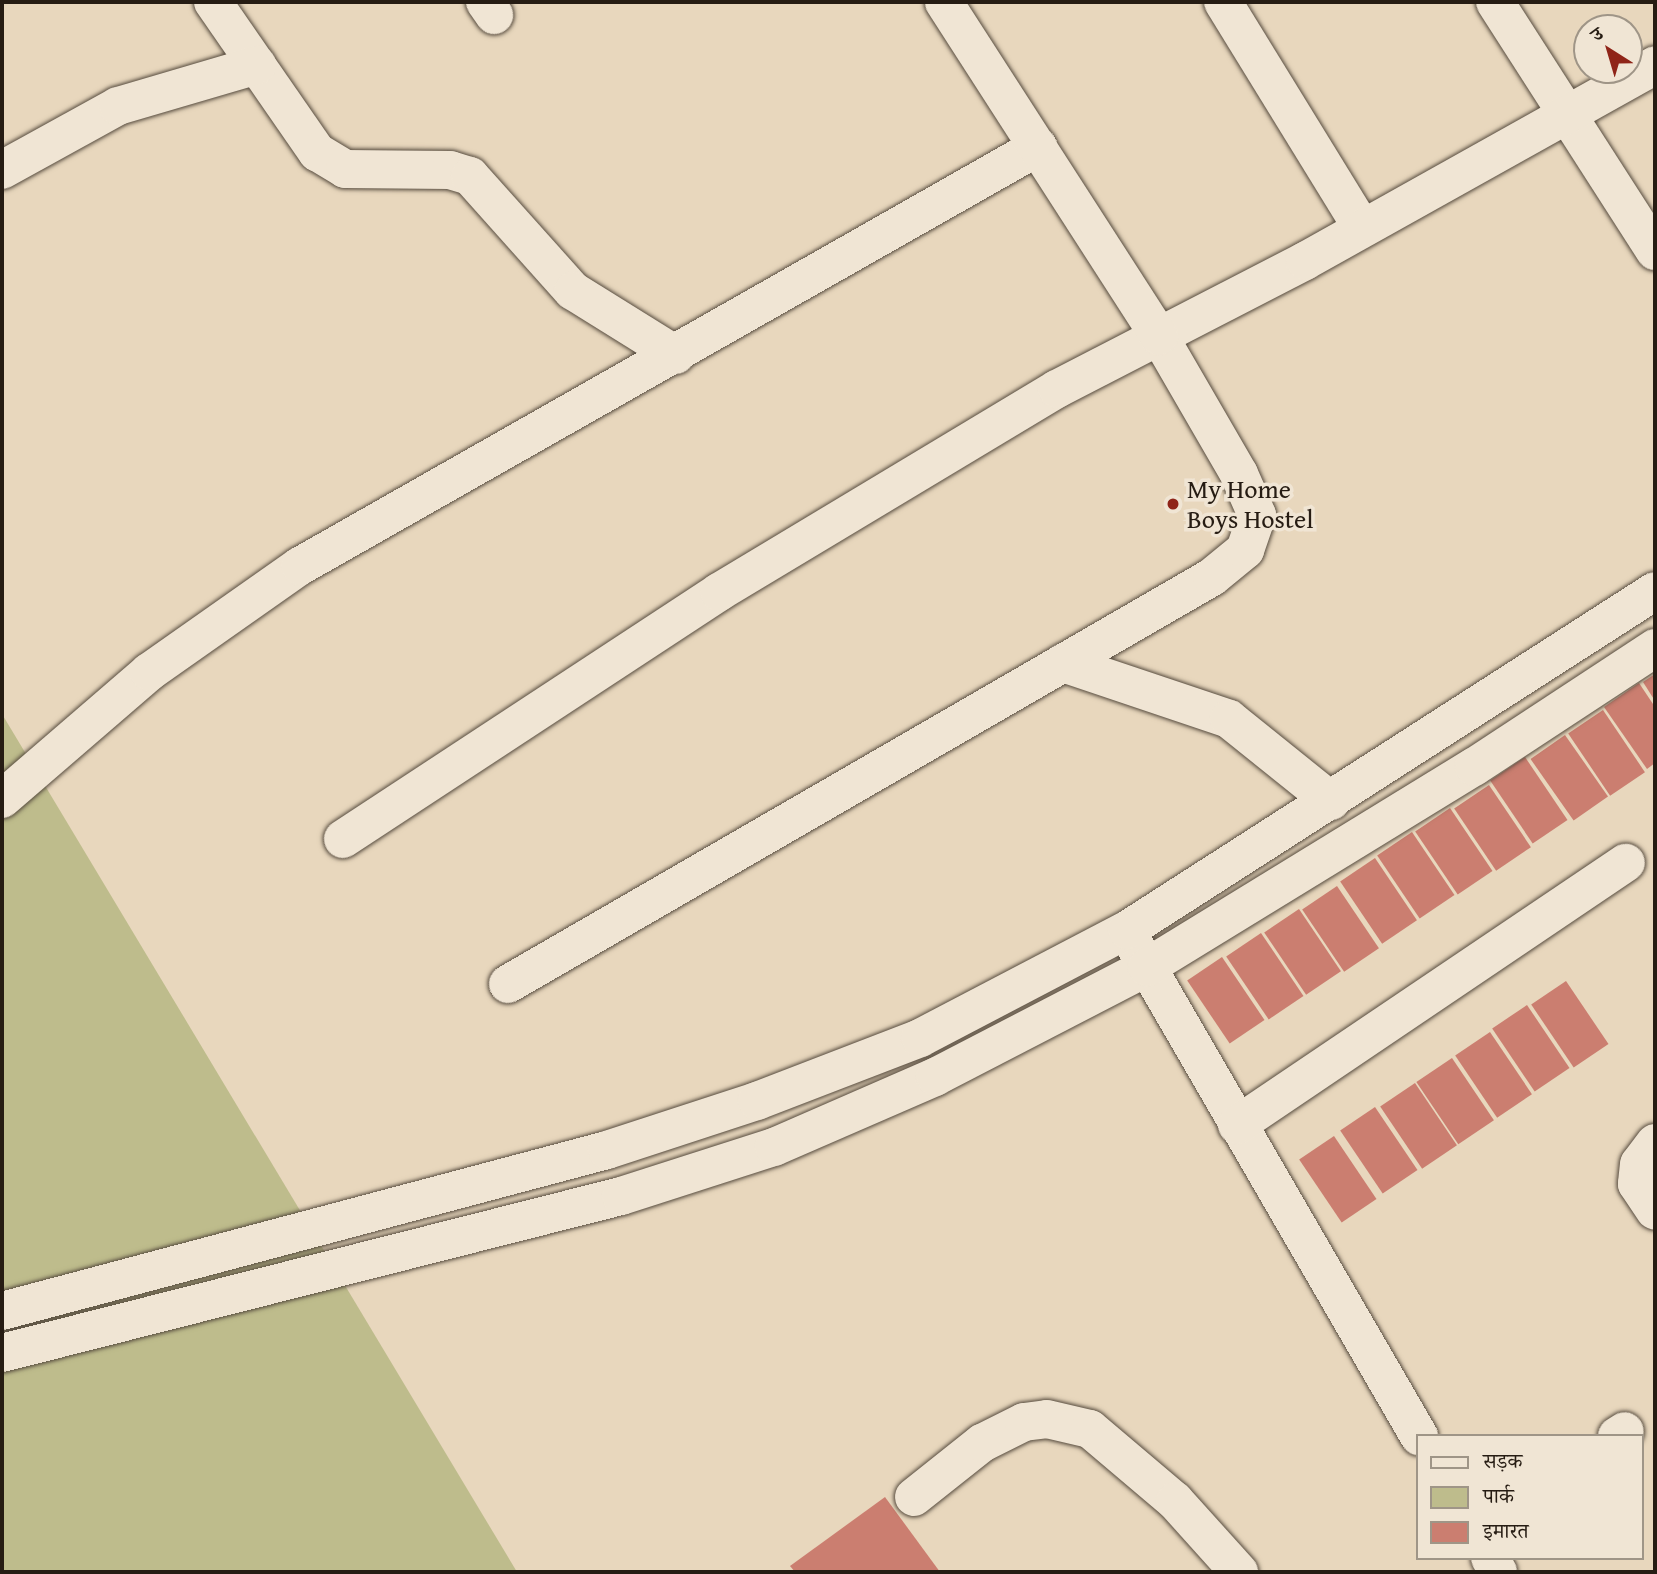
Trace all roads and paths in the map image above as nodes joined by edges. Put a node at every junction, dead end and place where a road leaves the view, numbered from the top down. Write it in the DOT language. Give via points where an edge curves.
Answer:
graph roads {
  1 [pos="213,2"];
  2 [pos="944,2"];
  3 [pos="1223,2"];
  4 [pos="1495,2"];
  5 [pos="257,65"];
  6 [pos="1655,65"];
  7 [pos="1569,110"];
  8 [pos="1038,147"];
  9 [pos="2,170"];
  10 [pos="1362,228"];
  11 [pos="1655,251"];
  12 [pos="1159,336"];
  13 [pos="676,355"];
  14 [pos="1655,591"];
  15 [pos="1655,648"];
  16 [pos="1063,663"];
  17 [pos="2,799"];
  18 [pos="1331,801"];
  19 [pos="343,839"];
  20 [pos="1626,863"];
  21 [pos="1127,930"];
  22 [pos="1147,967"];
  23 [pos="508,985"];
  24 [pos="1237,1125"];
  25 [pos="1655,1143"];
  26 [pos="1655,1211"];
  27 [pos="2,1311"];
  28 [pos="2,1353"];
  29 [pos="1418,1434"];
  30 [pos="914,1497"];
  31 [pos="1239,1572"];
  1 -- 5 [label="street"];
  2 -- 8 [label="street"];
  3 -- 10 [label="street"];
  4 -- 7 [label="street"];
  5 -- 9 [label="street" via="118,106"];
  5 -- 13 [label="street" via="317,152 345,169 450,170 470,176 573,291"];
  6 -- 7 [label="street"];
  7 -- 10 [label="street"];
  7 -- 11 [label="street"];
  8 -- 12 [label="street"];
  8 -- 13 [label="street"];
  10 -- 12 [label="street"];
  12 -- 16 [label="street" via="1257,514 1245,550 1212,577"];
  12 -- 19 [label="street" via="1057,389 719,592"];
  13 -- 17 [label="street" via="300,566 230,611 149,672"];
  14 -- 18 [label="street"];
  15 -- 22 [label="street" via="1474,767"];
  16 -- 18 [label="street" via="1229,719"];
  16 -- 23 [label="street"];
  18 -- 21 [label="street"];
  20 -- 24 [label="street"];
  21 -- 22 [label="street"];
  21 -- 27 [label="street" via="920,1038 757,1101 594,1154"];
  22 -- 24 [label="street"];
  22 -- 28 [label="street" via="936,1077 774,1147 621,1196"];
  24 -- 29 [label="street"];
  25 -- 26 [label="street" via="1639,1164 1637,1184"];
  30 -- 31 [label="street" via="982,1443 1024,1422 1047,1419 1090,1429 1175,1501"];
}
